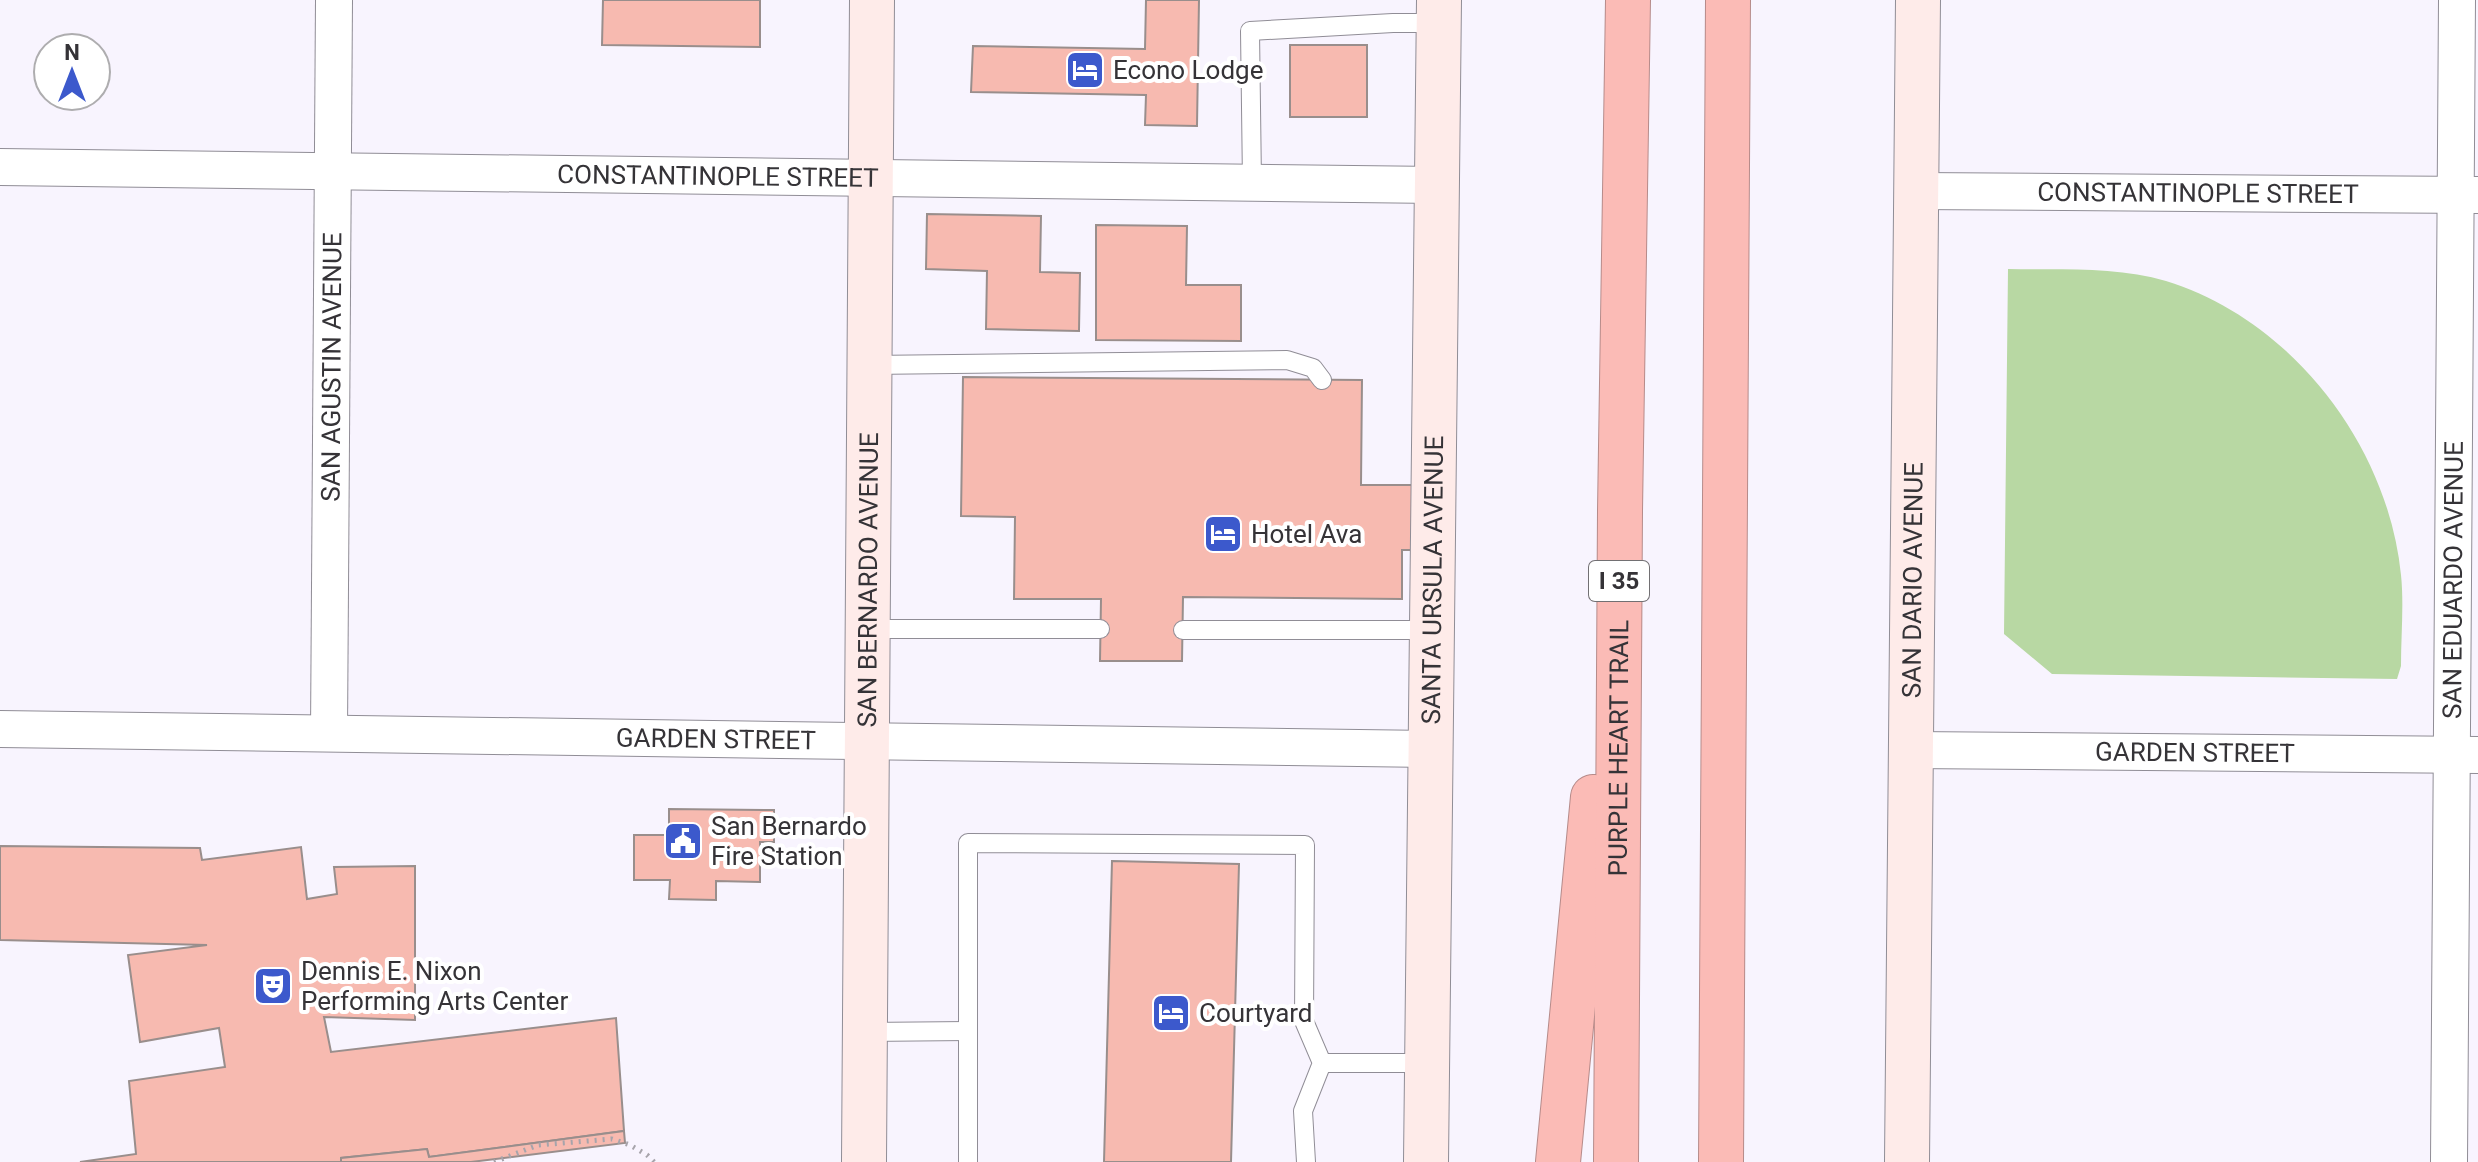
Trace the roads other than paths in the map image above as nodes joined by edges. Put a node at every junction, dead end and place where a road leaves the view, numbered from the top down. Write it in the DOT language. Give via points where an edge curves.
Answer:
graph roads {
  1 [pos="334,0"];
  2 [pos="872,0"];
  3 [pos="1628,0"];
  4 [pos="1728,0"];
  5 [pos="1918,0"];
  6 [pos="2457,0"];
  7 [pos="1438,12"];
  8 [pos="0,167"];
  9 [pos="333,171"];
  10 [pos="871,178"];
  11 [pos="1252,183"];
  12 [pos="1437,185"];
  13 [pos="1916,191"];
  14 [pos="2467,195"];
  15 [pos="869,365"];
  16 [pos="1322,380"];
  17 [pos="1620,511"];
  18 [pos="868,629"];
  19 [pos="1100,629"];
  20 [pos="1183,630"];
  21 [pos="1432,630"];
  22 [pos="0,729"];
  23 [pos="329,733"];
  24 [pos="867,740"];
  25 [pos="1430,749"];
  26 [pos="1911,750"];
  27 [pos="2465,755"];
  28 [pos="968,1031"];
  29 [pos="865,1032"];
  30 [pos="1322,1063"];
  31 [pos="1427,1063"];
  32 [pos="864,1162"];
  33 [pos="968,1162"];
  34 [pos="1306,1162"];
  35 [pos="1426,1162"];
  36 [pos="1558,1162"];
  37 [pos="1616,1162"];
  38 [pos="1721,1162"];
  39 [pos="1907,1162"];
  40 [pos="2449,1162"];
  1 -- 9 [label="street, SAN AGUSTIN AVENUE"];
  2 -- 10 [label="main road, SAN BERNARDO AVENUE"];
  3 -- 17 [label="highway, PURPLE HEART TRAIL / I 35"];
  4 -- 38 [label="highway"];
  5 -- 13 [label="main road, SAN DARIO AVENUE"];
  6 -- 14 [label="street, SAN EDUARDO AVENUE"];
  7 -- 11 [label="lane" via="1393,23 1250,31"];
  7 -- 12 [label="main road, SANTA URSULA AVENUE"];
  8 -- 9 [label="street, CONSTANTINOPLE STREET"];
  9 -- 10 [label="street, CONSTANTINOPLE STREET"];
  9 -- 23 [label="street, SAN AGUSTIN AVENUE"];
  10 -- 11 [label="street, CONSTANTINOPLE STREET"];
  10 -- 15 [label="main road, SAN BERNARDO AVENUE"];
  11 -- 12 [label="street, CONSTANTINOPLE STREET"];
  12 -- 21 [label="main road, SANTA URSULA AVENUE"];
  13 -- 14 [label="street, CONSTANTINOPLE STREET"];
  13 -- 26 [label="main road, SAN DARIO AVENUE"];
  14 -- 27 [label="street, SAN EDUARDO AVENUE"];
  15 -- 16 [label="lane" via="1287,360 1313,368"];
  15 -- 18 [label="main road, SAN BERNARDO AVENUE"];
  17 -- 36 [label="highway"];
  17 -- 37 [label="highway, PURPLE HEART TRAIL / I 35"];
  18 -- 19 [label="lane"];
  18 -- 24 [label="main road, SAN BERNARDO AVENUE"];
  20 -- 21 [label="lane"];
  21 -- 25 [label="main road, SANTA URSULA AVENUE"];
  22 -- 23 [label="street, GARDEN STREET"];
  23 -- 24 [label="street, GARDEN STREET"];
  24 -- 25 [label="street, GARDEN STREET"];
  24 -- 29 [label="main road, SAN BERNARDO AVENUE"];
  25 -- 31 [label="main road, SANTA URSULA AVENUE"];
  26 -- 27 [label="street, GARDEN STREET"];
  26 -- 39 [label="main road, SAN DARIO AVENUE"];
  27 -- 40 [label="street, SAN EDUARDO AVENUE"];
  28 -- 29 [label="lane"];
  28 -- 30 [label="lane" via="968,843 1305,845 1304,1021"];
  28 -- 33 [label="lane"];
  29 -- 32 [label="main road, SAN BERNARDO AVENUE"];
  30 -- 31 [label="lane"];
  30 -- 34 [label="lane" via="1303,1111"];
  31 -- 35 [label="main road, SANTA URSULA AVENUE"];
}
